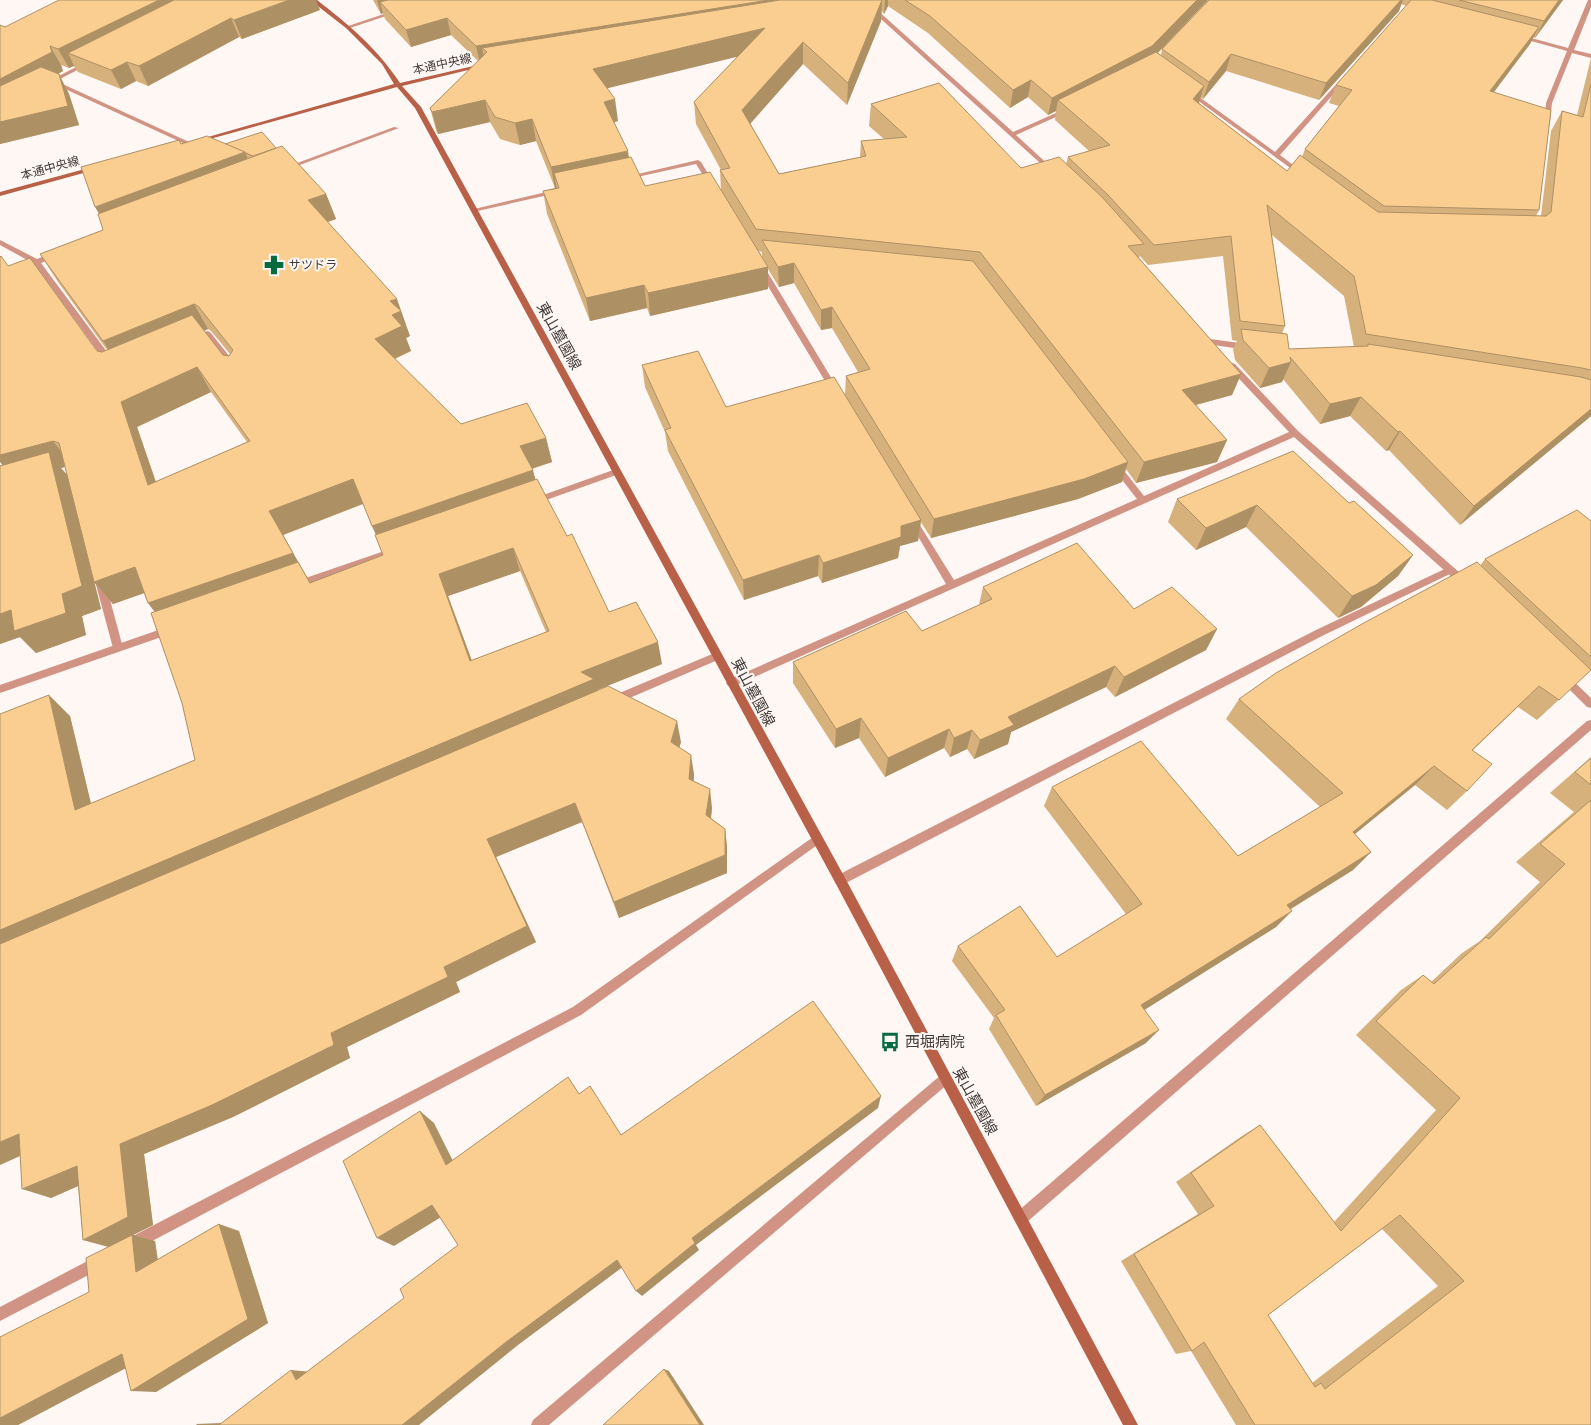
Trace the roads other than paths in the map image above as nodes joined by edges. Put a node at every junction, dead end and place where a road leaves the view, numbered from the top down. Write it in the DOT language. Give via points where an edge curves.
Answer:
graph roads {
  1 [pos="313,0"];
  2 [pos="1591,0"];
  3 [pos="866,4"];
  4 [pos="401,11"];
  5 [pos="348,27"];
  6 [pos="1510,35"];
  7 [pos="1570,51"];
  8 [pos="1591,56"];
  9 [pos="94,60"];
  10 [pos="490,65"];
  11 [pos="1347,75"];
  12 [pos="51,81"];
  13 [pos="43,85"];
  14 [pos="398,85"];
  15 [pos="1180,85"];
  16 [pos="1076,106"];
  17 [pos="396,128"];
  18 [pos="1546,132"];
  19 [pos="1013,134"];
  20 [pos="188,143"];
  21 [pos="178,146"];
  22 [pos="205,150"];
  23 [pos="1276,155"];
  24 [pos="103,166"];
  25 [pos="275,173"];
  26 [pos="1306,178"];
  27 [pos="620,179"];
  28 [pos="1060,179"];
  29 [pos="561,191"];
  30 [pos="0,194"];
  31 [pos="718,196"];
  32 [pos="473,210"];
  33 [pos="0,242"];
  34 [pos="65,252"];
  35 [pos="37,262"];
  36 [pos="758,263"];
  37 [pos="0,276"];
  38 [pos="1203,335"];
  39 [pos="189,342"];
  40 [pos="1210,342"];
  41 [pos="1258,348"];
  42 [pos="1216,349"];
  43 [pos="1223,356"];
  44 [pos="236,369"];
  45 [pos="118,372"];
  46 [pos="840,398"];
  47 [pos="1295,433"];
  48 [pos="1112,461"];
  49 [pos="616,472"];
  50 [pos="1142,500"];
  51 [pos="522,505"];
  52 [pos="911,517"];
  53 [pos="409,545"];
  54 [pos="1451,570"];
  55 [pos="98,573"];
  56 [pos="951,584"];
  57 [pos="287,588"];
  58 [pos="1472,590"];
  59 [pos="184,625"];
  60 [pos="118,648"];
  61 [pos="717,656"];
  62 [pos="1556,670"];
  63 [pos="731,683"];
  64 [pos="0,689"];
  65 [pos="608,703"];
  66 [pos="1591,704"];
  67 [pos="1591,724"];
  68 [pos="816,840"];
  69 [pos="840,880"];
  70 [pos="945,1079"];
  71 [pos="1022,1217"];
  72 [pos="122,1250"];
  73 [pos="105,1259"];
  74 [pos="0,1314"];
  75 [pos="538,1425"];
  76 [pos="1131,1425"];
  1 -- 5 [label="street, 東山墓園線"];
  2 -- 7 [label="street"];
  3 -- 19 [label="street"];
  4 -- 5 [label="street"];
  5 -- 14 [label="street, 東山墓園線" via="384,63"];
  6 -- 7 [label="street"];
  7 -- 8 [label="street"];
  7 -- 18 [label="street" via="1549,103"];
  9 -- 12 [label="street"];
  10 -- 14 [label="street, 本通中央線"];
  11 -- 23 [label="street"];
  12 -- 13 [label="street"];
  12 -- 20 [label="street"];
  14 -- 20 [label="street, 本通中央線"];
  14 -- 32 [label="street, 東山墓園線" via="418,107"];
  15 -- 23 [label="street"];
  16 -- 19 [label="street"];
  17 -- 25 [label="street"];
  19 -- 28 [label="street"];
  20 -- 21 [label="street, 本通中央線"];
  20 -- 22 [label="street"];
  23 -- 26 [label="street"];
  24 -- 30 [label="street, 本通中央線"];
  27 -- 31 [label="street" via="698,162"];
  29 -- 32 [label="street"];
  32 -- 49 [label="street, 東山墓園線"];
  33 -- 35 [label="street"];
  34 -- 35 [label="street"];
  35 -- 37 [label="street"];
  35 -- 45 [label="street"];
  36 -- 46 [label="street"];
  38 -- 40 [label="street"];
  39 -- 44 [label="street" via="207,334"];
  40 -- 41 [label="street"];
  40 -- 42 [label="street"];
  43 -- 47 [label="street"];
  47 -- 50 [label="street"];
  47 -- 54 [label="street"];
  48 -- 50 [label="street"];
  49 -- 51 [label="street"];
  49 -- 61 [label="street, 東山墓園線"];
  50 -- 56 [label="street"];
  52 -- 56 [label="street"];
  53 -- 57 [label="street"];
  54 -- 58 [label="street"];
  54 -- 69 [label="street" via="1319,633"];
  55 -- 60 [label="street"];
  56 -- 63 [label="street"];
  59 -- 60 [label="street"];
  60 -- 64 [label="street"];
  61 -- 63 [label="street, 東山墓園線"];
  61 -- 65 [label="street"];
  62 -- 66 [label="street"];
  63 -- 68 [label="street, 東山墓園線"];
  67 -- 71 [label="street"];
  68 -- 69 [label="street, 東山墓園線"];
  68 -- 72 [label="street" via="577,1011"];
  69 -- 70 [label="street, 東山墓園線"];
  70 -- 71 [label="street, 東山墓園線"];
  70 -- 75 [label="street"];
  71 -- 76 [label="street, 東山墓園線"];
  73 -- 74 [label="street"];
}
